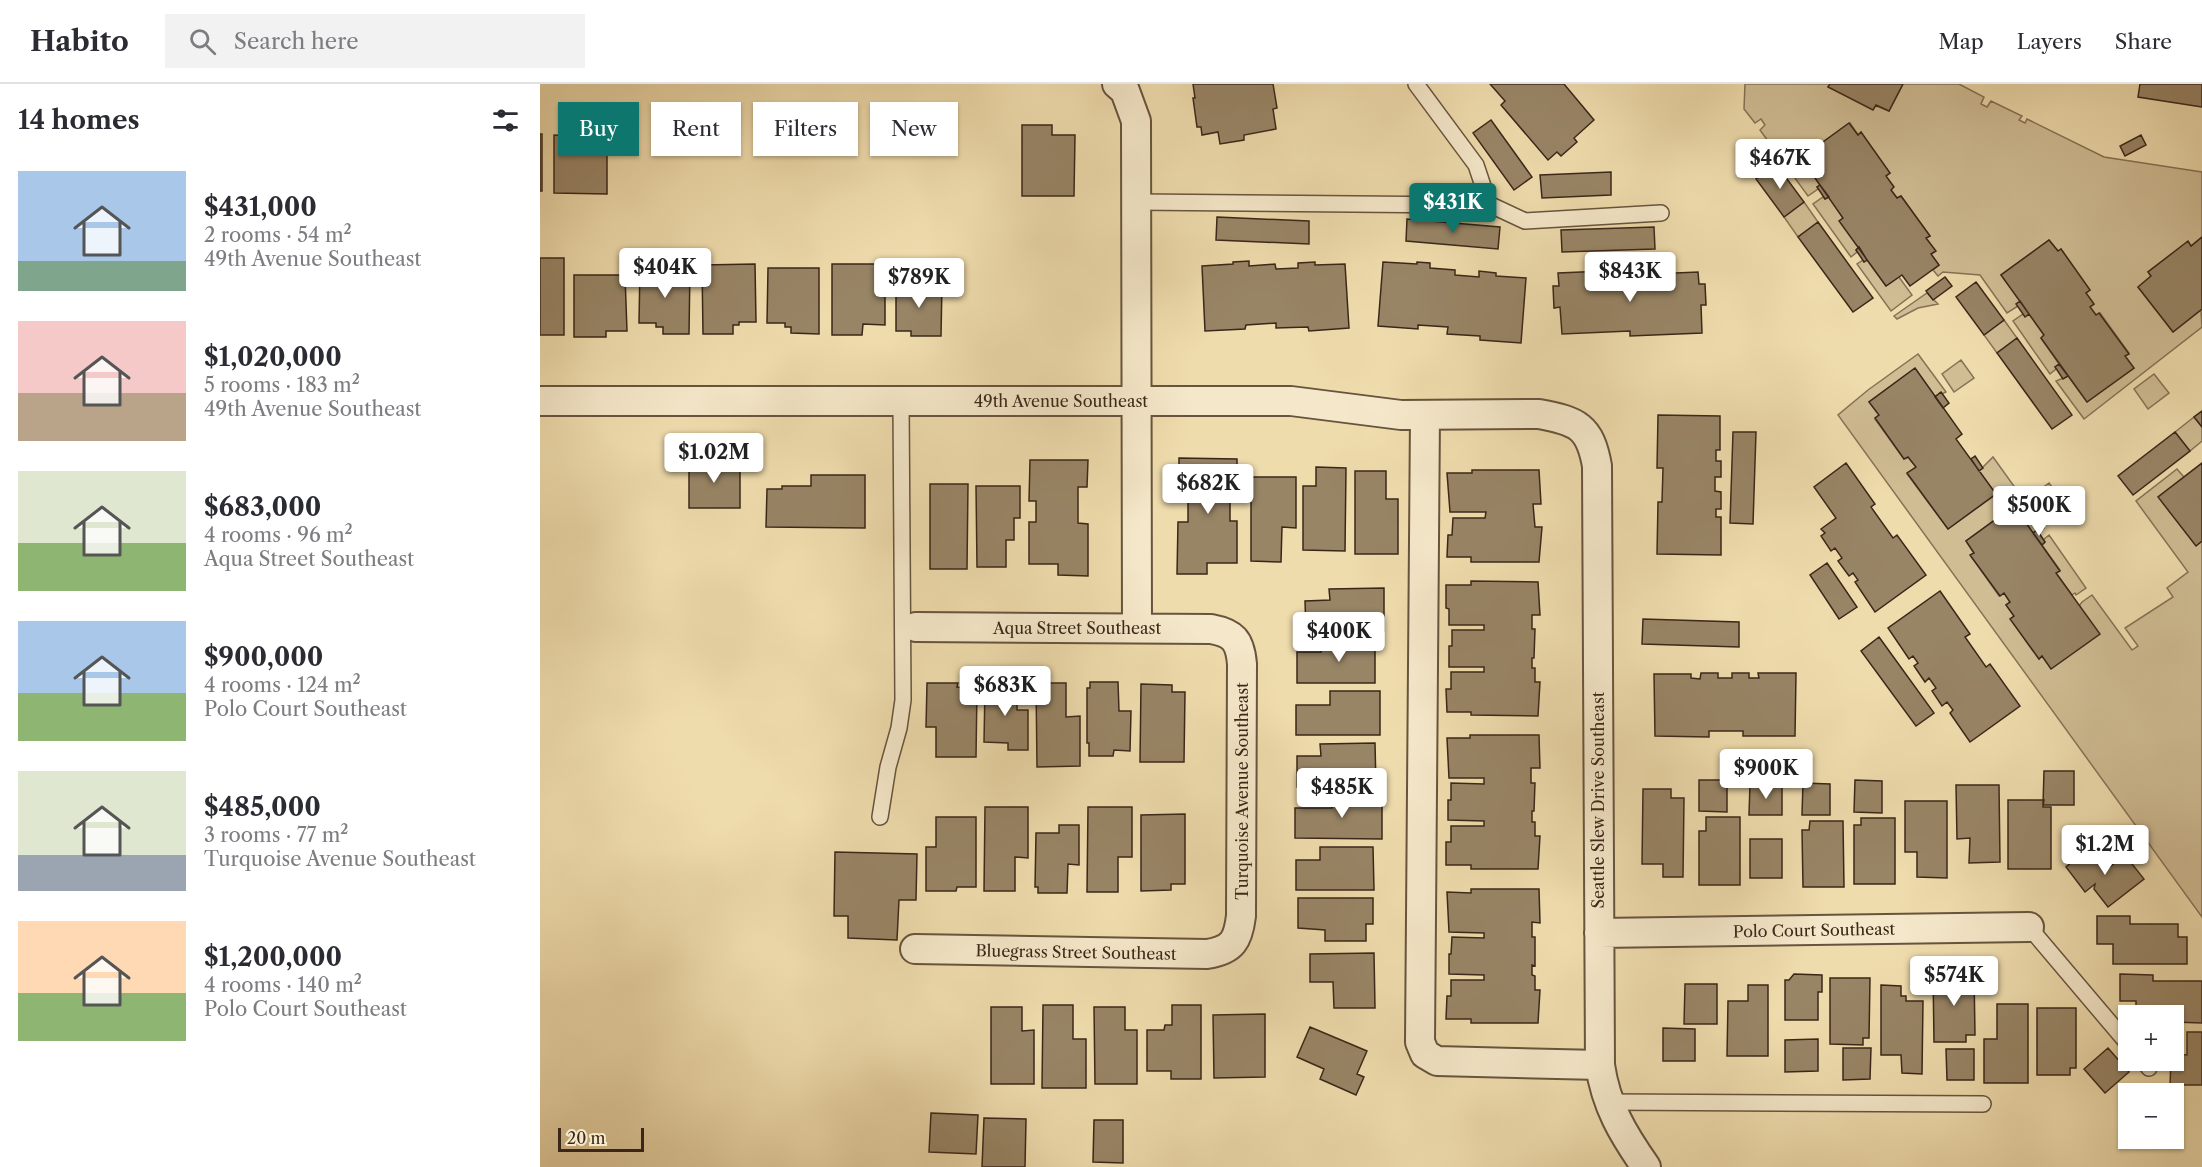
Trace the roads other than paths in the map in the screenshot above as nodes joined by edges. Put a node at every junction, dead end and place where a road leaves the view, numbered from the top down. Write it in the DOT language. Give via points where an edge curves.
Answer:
graph roads {
  1 [pos="1117,84"];
  2 [pos="1416,84"];
  3 [pos="1480,200"];
  4 [pos="1136,202"];
  5 [pos="1661,213"];
  6 [pos="540,401"];
  7 [pos="901,401"];
  8 [pos="1136,402"];
  9 [pos="1425,415"];
  10 [pos="1579,426"];
  11 [pos="916,627"];
  12 [pos="1137,628"];
  13 [pos="1235,639"];
  14 [pos="880,817"];
  15 [pos="2029,927"];
  16 [pos="1599,933"];
  17 [pos="1233,943"];
  18 [pos="915,949"];
  19 [pos="2118,1032"];
  20 [pos="1600,1065"];
  21 [pos="1608,1102"];
  22 [pos="1983,1104"];
  23 [pos="1646,1167"];
  1 -- 4 [label="street" via="1125,91 1136,121"];
  2 -- 3 [label="lane" via="1476,165 1483,186"];
  3 -- 4 [label="lane" via="1464,205"];
  3 -- 5 [label="lane" via="1525,221"];
  4 -- 8 [label="street"];
  6 -- 7 [label="street, 49th Avenue Southeast"];
  7 -- 8 [label="street, 49th Avenue Southeast"];
  7 -- 14 [label="lane" via="903,700"];
  8 -- 9 [label="street, 49th Avenue Southeast" via="1290,401 1383,414"];
  8 -- 12 [label="street"];
  9 -- 10 [label="street, 49th Avenue Southeast" via="1539,414"];
  9 -- 20 [label="street" via="1420,1042 1425,1054 1437,1061"];
  10 -- 16 [label="street, Seattle Slew Drive Southeast" via="1593,444 1597,466"];
  11 -- 12 [label="street, Aqua Street Southeast"];
  12 -- 13 [label="street, Aqua Street Southeast" via="1211,628"];
  13 -- 17 [label="street, Turquoise Avenue Southeast" via="1242,664 1241,904 1239,933"];
  15 -- 16 [label="street, Polo Court Southeast"];
  15 -- 19 [label="lane"];
  16 -- 20 [label="street, Seattle Slew Drive Southeast"];
  17 -- 18 [label="street, Bluegrass Street Southeast" via="1220,952 1207,954"];
  20 -- 21 [label="street, Seattle Slew Drive Southeast"];
  21 -- 22 [label="lane"];
  21 -- 23 [label="street, Seattle Slew Drive Southeast"];
}
